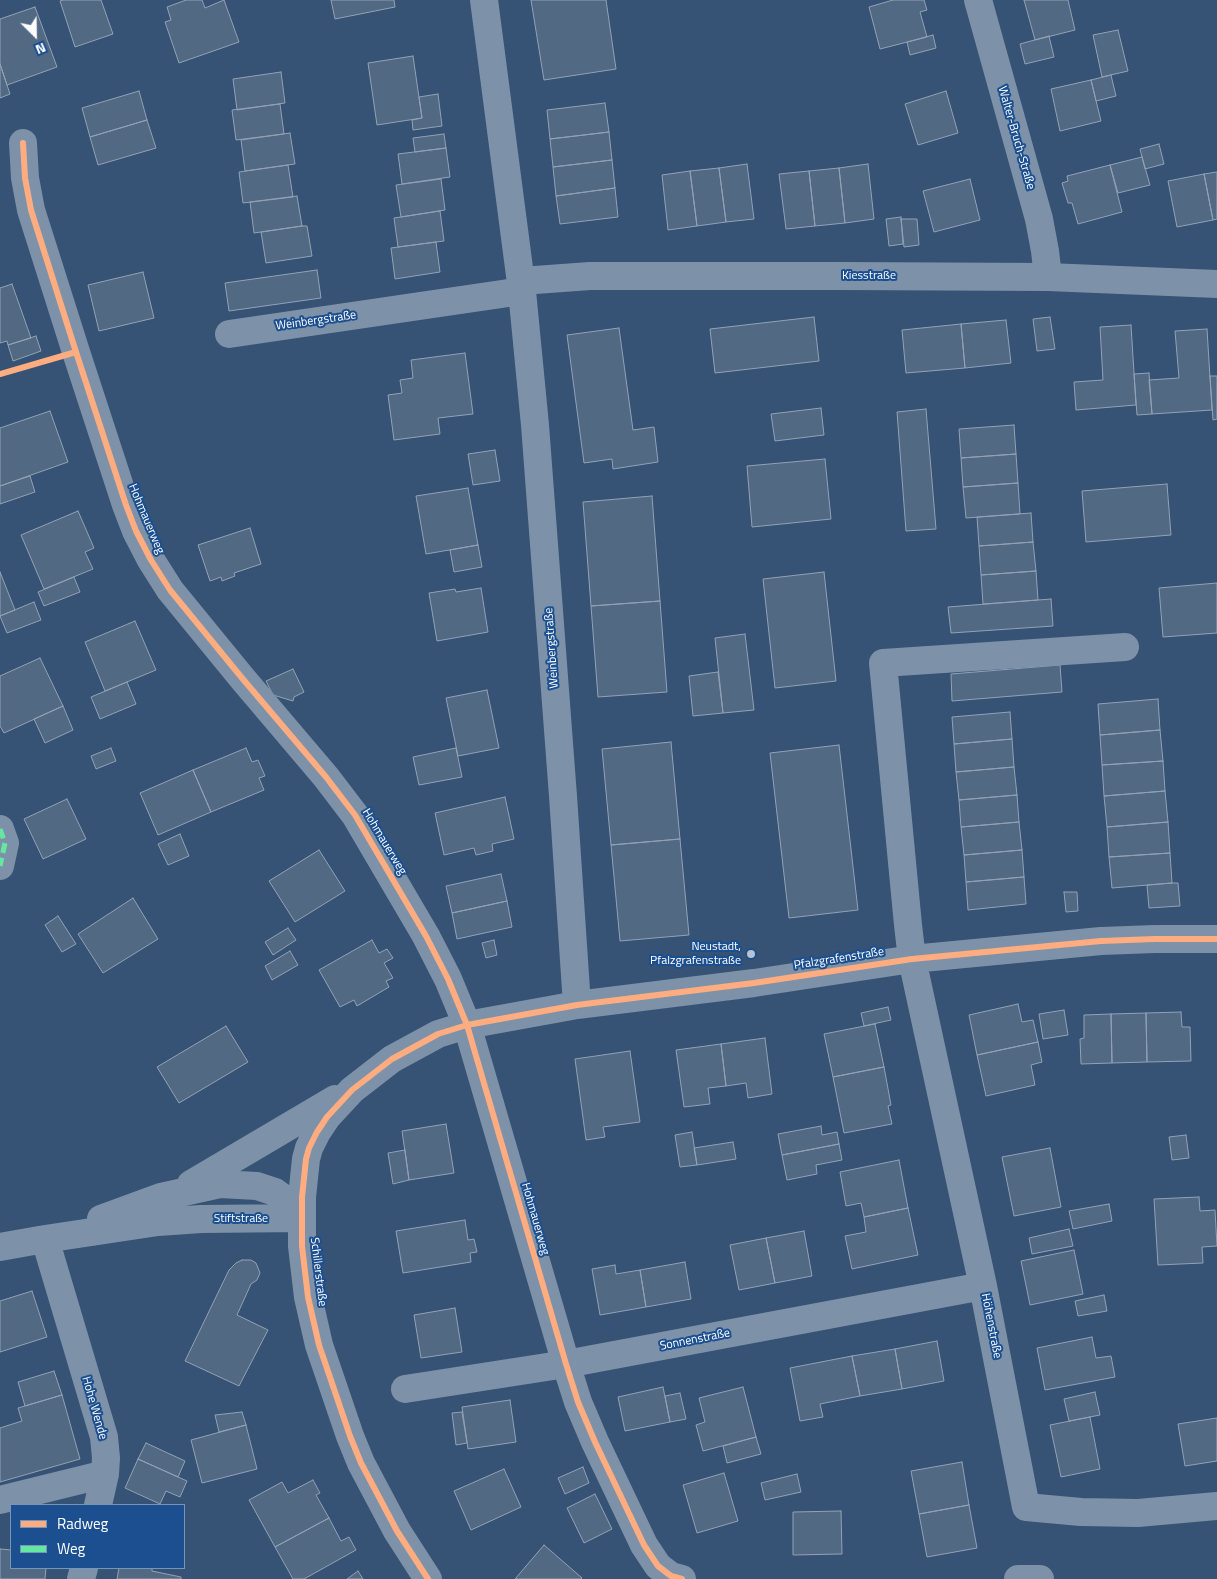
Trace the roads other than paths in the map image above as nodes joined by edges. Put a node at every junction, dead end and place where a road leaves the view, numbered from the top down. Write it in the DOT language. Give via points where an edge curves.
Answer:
graph roads {
  1 [pos="484,0"];
  2 [pos="978,0"];
  3 [pos="23,143"];
  4 [pos="1048,277"];
  5 [pos="1217,284"];
  6 [pos="521,286"];
  7 [pos="229,334"];
  8 [pos="1125,647"];
  9 [pos="0,829"];
  10 [pos="0,866"];
  11 [pos="1217,938"];
  12 [pos="912,959"];
  13 [pos="577,1005"];
  14 [pos="468,1025"];
  15 [pos="352,1090"];
  16 [pos="177,1192"];
  17 [pos="302,1218"];
  18 [pos="45,1239"];
  19 [pos="0,1247"];
  20 [pos="983,1286"];
  21 [pos="566,1364"];
  22 [pos="405,1389"];
  23 [pos="105,1474"];
  24 [pos="0,1500"];
  25 [pos="98,1504"];
  26 [pos="1217,1506"];
  27 [pos="428,1579"];
  28 [pos="682,1579"];
  29 [pos="1018,1579"];
  30 [pos="1040,1579"];
  1 -- 6 [label="street, Weinbergstraße"];
  2 -- 4 [label="street, Walter-Bruch-Straße" via="1039,219"];
  3 -- 14 [label="street, Hohmauerweg" via="31,210 126,505 147,553 170,590 355,815 426,936"];
  4 -- 5 [label="street, Kiesstraße"];
  4 -- 6 [label="street, Kiesstraße" via="590,276"];
  6 -- 7 [label="street, Weinbergstraße"];
  6 -- 13 [label="street, Weinbergstraße" via="535,425"];
  8 -- 12 [label="street" via="883,662"];
  9 -- 10 [label="street" via="5,843"];
  11 -- 12 [label="street, Pfalzgrafenstraße" via="1156,938"];
  12 -- 13 [label="street, Pfalzgrafenstraße"];
  12 -- 20 [label="street, Höhenstraße"];
  13 -- 14 [label="street, Pfalzgrafenstraße"];
  14 -- 15 [label="street, Schillerstraße" via="417,1044"];
  14 -- 21 [label="street, Hohmauerweg"];
  15 -- 16 [label="street, Stiftstraße"];
  15 -- 17 [label="street, Schillerstraße" via="327,1117 309,1148 303,1175"];
  16 -- 17 [label="street, Stiftstraße" via="220,1184 257,1186 275,1192"];
  16 -- 18 [label="street, Stiftstraße"];
  17 -- 18 [label="street, Stiftstraße" via="193,1219"];
  17 -- 27 [label="street, Schillerstraße" via="308,1297 319,1345 350,1436 372,1486"];
  18 -- 19 [label="street, Stiftstraße"];
  18 -- 23 [label="street, Hohe Wende" via="104,1437"];
  20 -- 21 [label="street, Sonnenstraße"];
  20 -- 26 [label="street, Höhenstraße" via="1026,1507 1138,1513"];
  21 -- 22 [label="street, Sonnenstraße"];
  21 -- 28 [label="street, Hohmauerweg" via="595,1442 644,1545 658,1566 671,1576"];
  23 -- 24 [label="street"];
  23 -- 25 [label="street, Hohe Wende"];
  29 -- 30 [label="street"];
}
